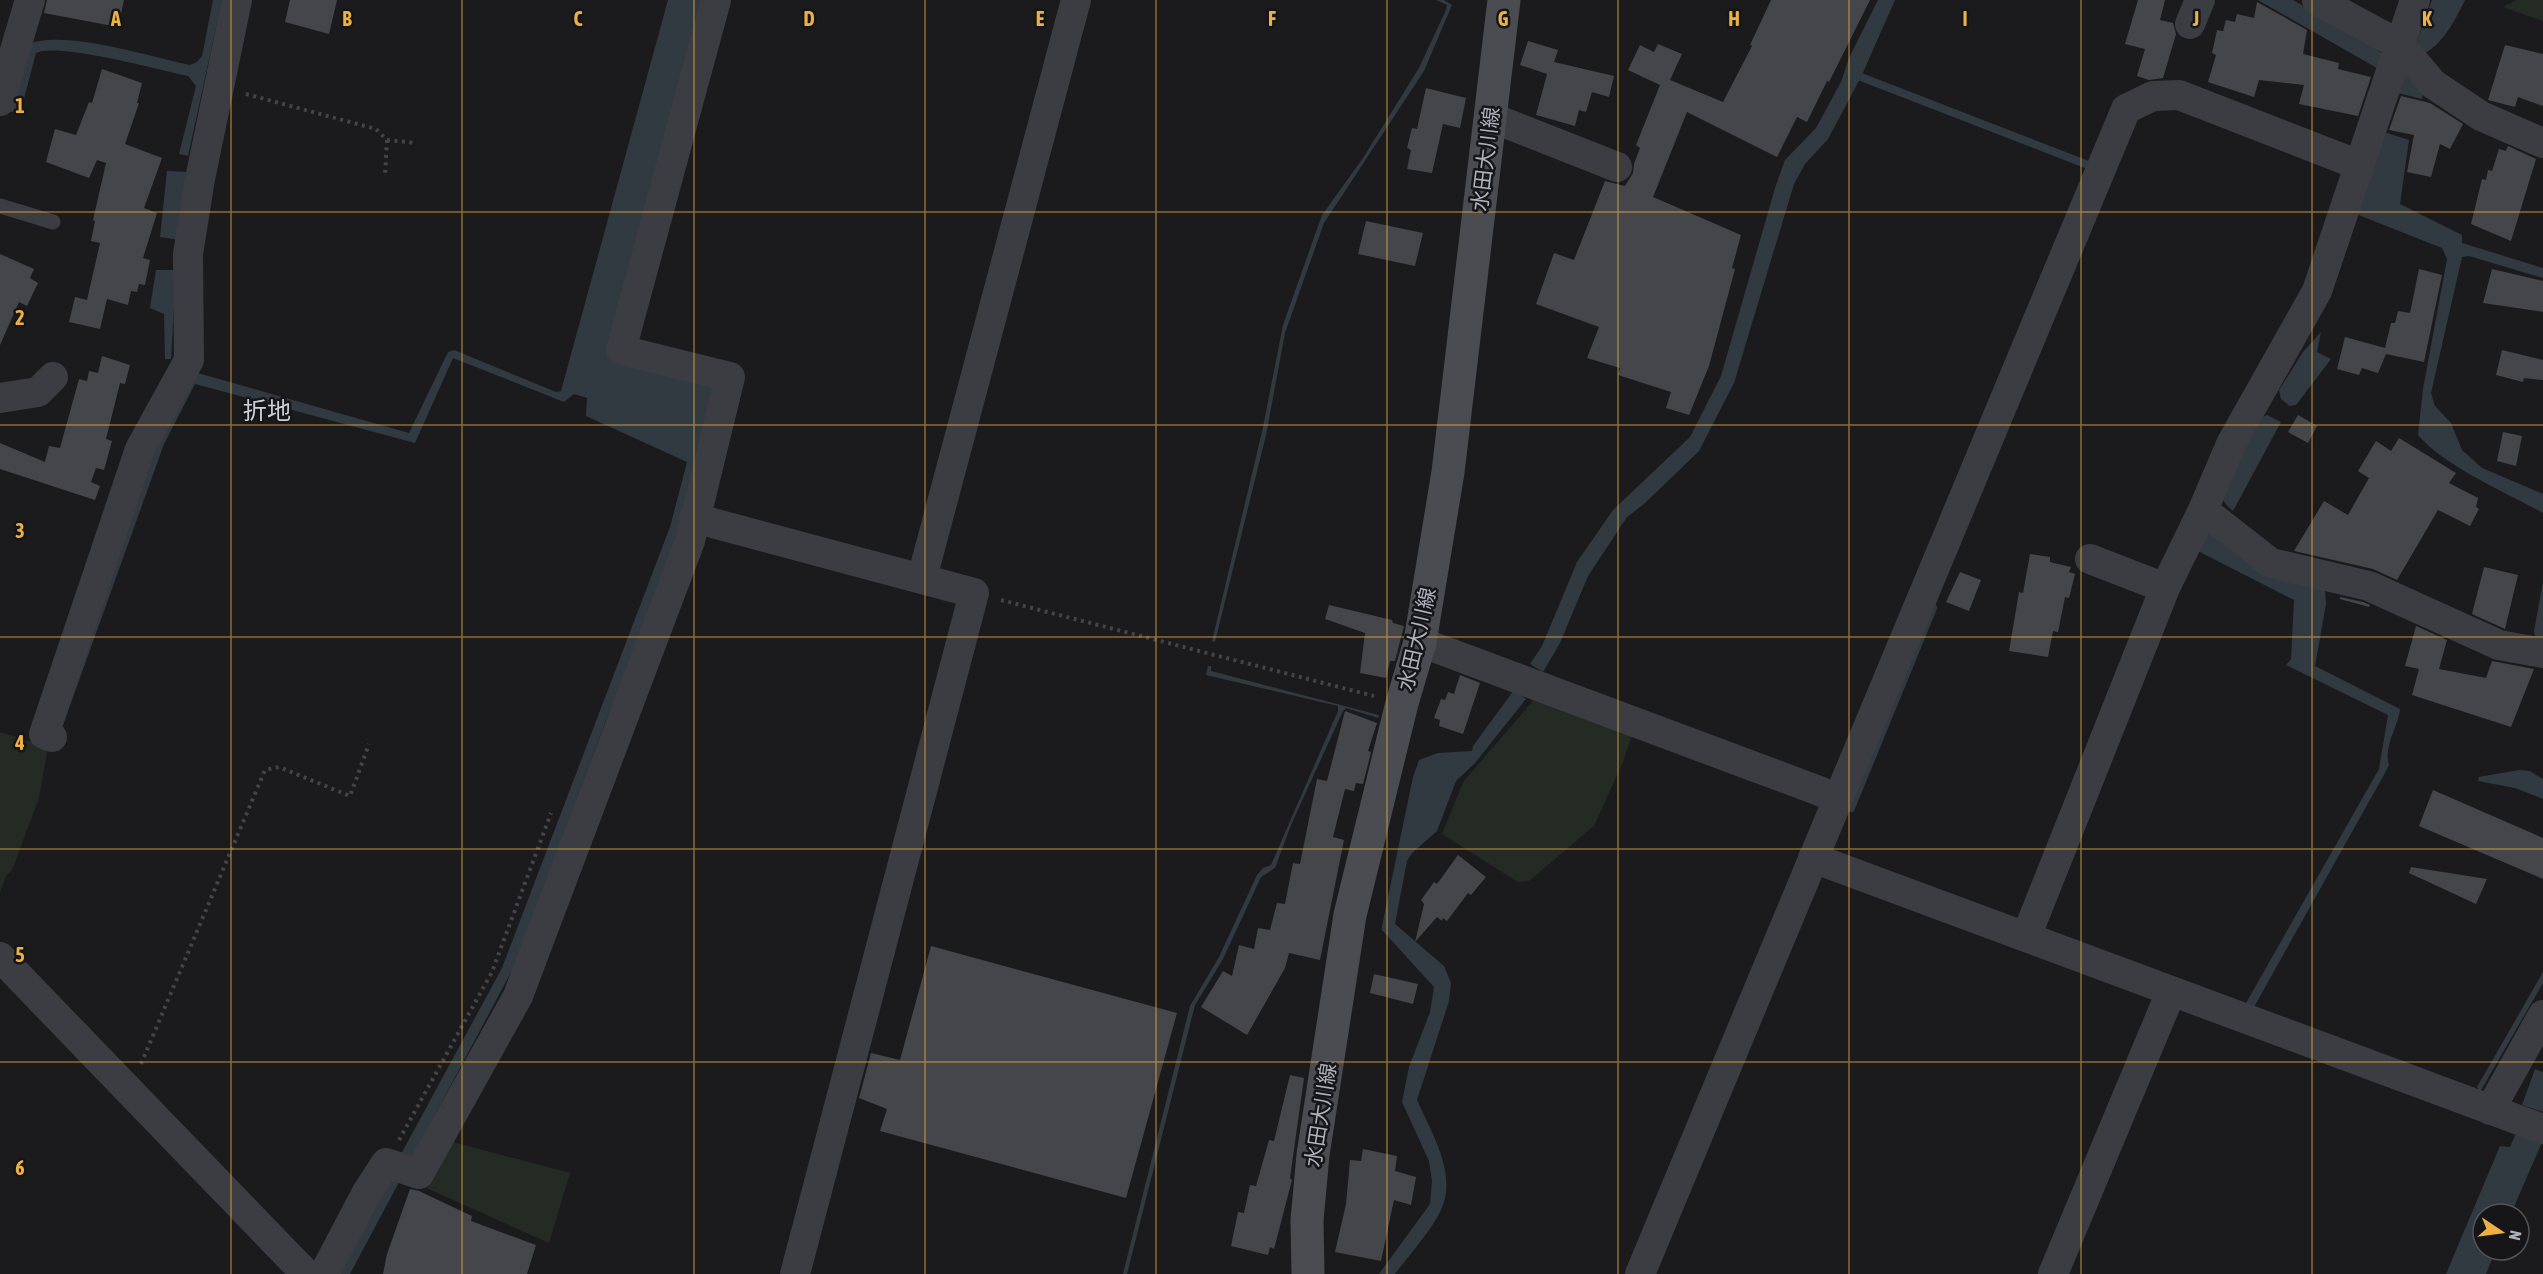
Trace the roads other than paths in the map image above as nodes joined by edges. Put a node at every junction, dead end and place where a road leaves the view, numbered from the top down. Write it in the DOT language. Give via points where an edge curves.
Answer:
graph roads {
  1 [pos="30,0"];
  2 [pos="237,0"];
  3 [pos="716,0"];
  4 [pos="1076,0"];
  5 [pos="1504,0"];
  6 [pos="2317,0"];
  7 [pos="2415,0"];
  8 [pos="2400,45"];
  9 [pos="0,101"];
  10 [pos="1490,117"];
  11 [pos="2543,143"];
  12 [pos="2360,165"];
  13 [pos="1617,167"];
  14 [pos="0,206"];
  15 [pos="53,222"];
  16 [pos="53,377"];
  17 [pos="0,398"];
  18 [pos="2203,510"];
  19 [pos="694,518"];
  20 [pos="2090,560"];
  21 [pos="922,578"];
  22 [pos="2165,588"];
  23 [pos="1420,642"];
  24 [pos="2543,653"];
  25 [pos="52,737"];
  26 [pos="1838,798"];
  27 [pos="1813,858"];
  28 [pos="2026,937"];
  29 [pos="0,957"];
  30 [pos="2171,992"];
  31 [pos="2543,1015"];
  32 [pos="2490,1110"];
  33 [pos="2543,1129"];
  34 [pos="306,1274"];
  35 [pos="324,1274"];
  36 [pos="795,1274"];
  37 [pos="1308,1274"];
  38 [pos="1640,1274"];
  39 [pos="2053,1274"];
  1 -- 9 [label="street"];
  2 -- 25 [label="street" via="188,254 189,360 140,449 44,734"];
  3 -- 19 [label="street" via="621,350 730,377"];
  4 -- 21 [label="street"];
  5 -- 10 [label="main road, 水田大川線"];
  6 -- 8 [label="street"];
  7 -- 8 [label="street"];
  8 -- 11 [label="street" via="2433,84 2481,116"];
  8 -- 12 [label="street"];
  10 -- 13 [label="street"];
  10 -- 23 [label="main road, 水田大川線" via="1448,472"];
  12 -- 18 [label="street" via="2317,291 2232,442"];
  12 -- 26 [label="street" via="2179,95 2153,96 2126,109"];
  14 -- 15 [label="lane"];
  16 -- 17 [label="street" via="38,392"];
  18 -- 22 [label="street"];
  18 -- 24 [label="street" via="2271,563 2369,586 2499,645"];
  19 -- 21 [label="street"];
  19 -- 35 [label="street" via="690,541 518,996 419,1174 386,1162"];
  20 -- 22 [label="street"];
  21 -- 36 [label="street" via="974,593"];
  22 -- 28 [label="street"];
  23 -- 26 [label="street"];
  23 -- 37 [label="main road, 水田大川線" via="1350,915 1313,1155 1307,1220"];
  26 -- 27 [label="street"];
  27 -- 28 [label="street"];
  27 -- 38 [label="street"];
  28 -- 30 [label="street"];
  29 -- 34 [label="street"];
  30 -- 32 [label="street"];
  30 -- 39 [label="street"];
  31 -- 32 [label="street"];
  32 -- 33 [label="street"];
}
